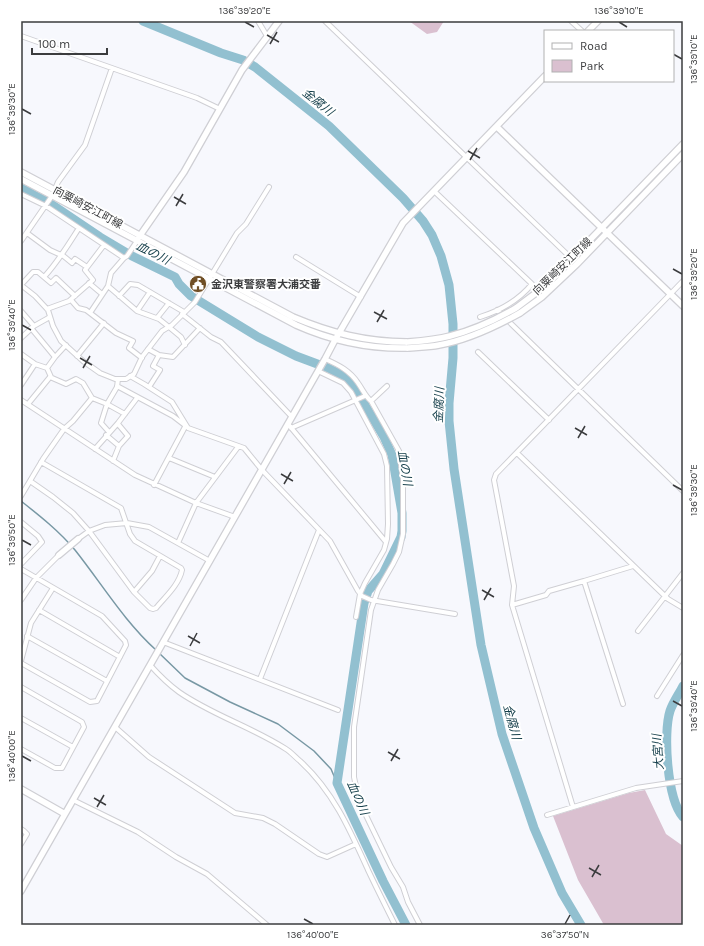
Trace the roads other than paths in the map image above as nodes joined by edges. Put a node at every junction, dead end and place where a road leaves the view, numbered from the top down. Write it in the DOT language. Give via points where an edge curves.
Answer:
graph roads {
  1 [pos="258,21"];
  2 [pos="279,21"];
  3 [pos="325,21"];
  4 [pos="571,21"];
  5 [pos="598,21"];
  6 [pos="581,30"];
  7 [pos="589,30"];
  8 [pos="21,36"];
  9 [pos="267,36"];
  10 [pos="112,68"];
  11 [pos="544,77"];
  12 [pos="220,108"];
  13 [pos="497,127"];
  14 [pos="683,144"];
  15 [pos="683,154"];
  16 [pos="466,158"];
  17 [pos="21,172"];
  18 [pos="21,179"];
  19 [pos="269,187"];
  20 [pos="434,190"];
  21 [pos="21,194"];
  22 [pos="53,194"];
  23 [pos="46,205"];
  24 [pos="79,228"];
  25 [pos="601,228"];
  26 [pos="27,233"];
  27 [pos="607,233"];
  28 [pos="139,238"];
  29 [pos="21,241"];
  30 [pos="104,245"];
  31 [pos="61,255"];
  32 [pos="127,256"];
  33 [pos="296,257"];
  34 [pos="572,259"];
  35 [pos="86,267"];
  36 [pos="213,273"];
  37 [pos="44,277"];
  38 [pos="209,279"];
  39 [pos="683,281"];
  40 [pos="89,283"];
  41 [pos="21,285"];
  42 [pos="108,286"];
  43 [pos="150,292"];
  44 [pos="102,294"];
  45 [pos="670,294"];
  46 [pos="75,296"];
  47 [pos="119,296"];
  48 [pos="360,297"];
  49 [pos="71,300"];
  50 [pos="169,303"];
  51 [pos="683,306"];
  52 [pos="47,309"];
  53 [pos="497,310"];
  54 [pos="21,311"];
  55 [pos="138,311"];
  56 [pos="90,313"];
  57 [pos="183,313"];
  58 [pos="50,317"];
  59 [pos="480,317"];
  60 [pos="157,318"];
  61 [pos="104,323"];
  62 [pos="169,326"];
  63 [pos="33,327"];
  64 [pos="200,328"];
  65 [pos="338,334"];
  66 [pos="21,338"];
  67 [pos="335,340"];
  68 [pos="66,345"];
  69 [pos="185,345"];
  70 [pos="408,345"];
  71 [pos="148,349"];
  72 [pos="478,352"];
  73 [pos="21,354"];
  74 [pos="159,355"];
  75 [pos="77,356"];
  76 [pos="55,357"];
  77 [pos="142,358"];
  78 [pos="325,359"];
  79 [pos="35,364"];
  80 [pos="47,368"];
  81 [pos="318,371"];
  82 [pos="130,376"];
  83 [pos="51,377"];
  84 [pos="118,379"];
  85 [pos="21,385"];
  86 [pos="117,386"];
  87 [pos="386,386"];
  88 [pos="149,387"];
  89 [pos="579,389"];
  90 [pos="365,396"];
  91 [pos="92,398"];
  92 [pos="137,398"];
  93 [pos="21,400"];
  94 [pos="356,401"];
  95 [pos="371,401"];
  96 [pos="28,404"];
  97 [pos="107,404"];
  98 [pos="125,414"];
  99 [pos="292,417"];
  100 [pos="549,420"];
  101 [pos="118,424"];
  102 [pos="186,426"];
  103 [pos="290,426"];
  104 [pos="64,429"];
  105 [pos="108,434"];
  106 [pos="119,446"];
  107 [pos="238,446"];
  108 [pos="95,449"];
  109 [pos="517,453"];
  110 [pos="169,458"];
  111 [pos="113,461"];
  112 [pos="41,462"];
  113 [pos="262,470"];
  114 [pos="215,477"];
  115 [pos="30,481"];
  116 [pos="154,485"];
  117 [pos="683,491"];
  118 [pos="22,495"];
  119 [pos="196,503"];
  120 [pos="235,517"];
  121 [pos="21,522"];
  122 [pos="127,523"];
  123 [pos="319,530"];
  124 [pos="89,531"];
  125 [pos="78,539"];
  126 [pos="386,542"];
  127 [pos="178,543"];
  128 [pos="59,555"];
  129 [pos="160,556"];
  130 [pos="210,560"];
  131 [pos="21,564"];
  132 [pos="633,566"];
  133 [pos="21,569"];
  134 [pos="683,573"];
  135 [pos="36,578"];
  136 [pos="584,581"];
  137 [pos="53,588"];
  138 [pos="134,592"];
  139 [pos="361,595"];
  140 [pos="665,596"];
  141 [pos="21,600"];
  142 [pos="372,600"];
  143 [pos="512,605"];
  144 [pos="683,608"];
  145 [pos="39,610"];
  146 [pos="455,614"];
  147 [pos="356,617"];
  148 [pos="638,631"];
  149 [pos="27,636"];
  150 [pos="162,645"];
  151 [pos="683,655"];
  152 [pos="120,657"];
  153 [pos="21,662"];
  154 [pos="150,665"];
  155 [pos="260,680"];
  156 [pos="107,681"];
  157 [pos="21,687"];
  158 [pos="657,696"];
  159 [pos="623,704"];
  160 [pos="338,710"];
  161 [pos="21,718"];
  162 [pos="114,727"];
  163 [pos="73,747"];
  164 [pos="21,749"];
  165 [pos="683,781"];
  166 [pos="21,789"];
  167 [pos="73,800"];
  168 [pos="574,807"];
  169 [pos="65,814"];
  170 [pos="547,815"];
  171 [pos="21,829"];
  172 [pos="21,844"];
  173 [pos="356,844"];
  174 [pos="21,891"];
  175 [pos="267,925"];
  176 [pos="395,925"];
  177 [pos="420,925"];
  1 -- 9 [label="street"];
  2 -- 9 [label="street"];
  3 -- 16 [label="street"];
  4 -- 6 [label="street"];
  5 -- 7 [label="street"];
  8 -- 10 [label="street"];
  9 -- 12 [label="street" via="242,70"];
  10 -- 12 [label="street"];
  10 -- 22 [label="street" via="85,145 58,182"];
  11 -- 13 [label="street"];
  12 -- 28 [label="street" via="184,172"];
  13 -- 16 [label="street"];
  13 -- 25 [label="street"];
  14 -- 25 [label="street, 向粟崎安江町線"];
  15 -- 27 [label="street, 向粟崎安江町線"];
  16 -- 20 [label="street"];
  16 -- 34 [label="street"];
  17 -- 22 [label="street, 向粟崎安江町線"];
  18 -- 22 [label="street, 向粟崎安江町線"];
  19 -- 36 [label="street"];
  20 -- 48 [label="street" via="403,223"];
  20 -- 53 [label="street" via="532,284 509,304"];
  21 -- 23 [label="street"];
  22 -- 23 [label="street"];
  22 -- 28 [label="street, 向粟崎安江町線"];
  23 -- 24 [label="street"];
  23 -- 26 [label="street"];
  24 -- 30 [label="street"];
  24 -- 31 [label="street"];
  25 -- 27 [label="street"];
  25 -- 34 [label="street, 向粟崎安江町線"];
  26 -- 29 [label="street"];
  26 -- 31 [label="street"];
  27 -- 45 [label="street"];
  27 -- 70 [label="street, 向粟崎安江町線, bridge" via="552,288 520,313 492,328 460,340 440,345"];
  28 -- 32 [label="street"];
  28 -- 36 [label="street, 向粟崎安江町線"];
  28 -- 38 [label="street, 向粟崎安江町線"];
  30 -- 32 [label="street"];
  30 -- 35 [label="street"];
  31 -- 35 [label="street" via="72,263 75,259"];
  31 -- 37 [label="street"];
  32 -- 42 [label="street" via="111,273"];
  33 -- 48 [label="street"];
  34 -- 70 [label="street, 向粟崎安江町線, bridge" via="540,290 499,317 449,337"];
  35 -- 40 [label="street" via="84,270 93,280"];
  36 -- 38 [label="street"];
  36 -- 65 [label="street, 向粟崎安江町線" via="293,317"];
  37 -- 41 [label="street" via="38,272 33,272"];
  37 -- 46 [label="street" via="51,283 56,278"];
  38 -- 57 [label="street" via="197,299"];
  38 -- 67 [label="street, 向粟崎安江町線" via="296,325"];
  39 -- 45 [label="street"];
  40 -- 44 [label="street"];
  40 -- 46 [label="street"];
  41 -- 52 [label="street"];
  42 -- 44 [label="street"];
  42 -- 47 [label="street"];
  43 -- 47 [label="street" via="138,285 130,284"];
  43 -- 50 [label="street"];
  43 -- 55 [label="street"];
  44 -- 56 [label="street"];
  45 -- 51 [label="street"];
  45 -- 89 [label="street"];
  46 -- 49 [label="street"];
  47 -- 55 [label="street"];
  48 -- 65 [label="street"];
  49 -- 52 [label="street"];
  49 -- 56 [label="street" via="78,308"];
  50 -- 57 [label="street"];
  50 -- 60 [label="street"];
  52 -- 58 [label="street"];
  53 -- 59 [label="street"];
  53 -- 89 [label="street"];
  54 -- 63 [label="street"];
  55 -- 60 [label="street"];
  56 -- 61 [label="street"];
  57 -- 62 [label="street"];
  57 -- 64 [label="street"];
  58 -- 63 [label="street"];
  58 -- 68 [label="street" via="61,341"];
  60 -- 62 [label="street"];
  61 -- 75 [label="street"];
  61 -- 77 [label="street" via="116,333 133,341 129,348"];
  62 -- 69 [label="street" via="181,337"];
  62 -- 71 [label="street"];
  63 -- 66 [label="street"];
  63 -- 76 [label="street"];
  64 -- 69 [label="street"];
  64 -- 99 [label="street" via="221,342"];
  65 -- 67 [label="street"];
  65 -- 70 [label="street, 向粟崎安江町線"];
  67 -- 70 [label="street, 向粟崎安江町線" via="374,347"];
  67 -- 78 [label="street"];
  68 -- 75 [label="street"];
  68 -- 76 [label="street"];
  69 -- 74 [label="street" via="173,357"];
  71 -- 74 [label="street"];
  71 -- 77 [label="street"];
  72 -- 100 [label="street"];
  73 -- 79 [label="street"];
  74 -- 88 [label="street" via="153,366 160,370"];
  75 -- 84 [label="street" via="100,373"];
  76 -- 80 [label="street"];
  77 -- 82 [label="street" via="134,374"];
  78 -- 81 [label="street"];
  78 -- 90 [label="street" via="349,372"];
  79 -- 80 [label="street"];
  79 -- 85 [label="street"];
  80 -- 83 [label="street"];
  81 -- 94 [label="street" via="343,383"];
  81 -- 99 [label="street"];
  82 -- 84 [label="street"];
  82 -- 88 [label="street"];
  83 -- 91 [label="street" via="66,384 76,379 83,384"];
  83 -- 96 [label="street"];
  84 -- 86 [label="street"];
  86 -- 92 [label="street"];
  86 -- 97 [label="street"];
  87 -- 95 [label="street"];
  88 -- 102 [label="street" via="172,402"];
  89 -- 100 [label="street"];
  89 -- 117 [label="street"];
  90 -- 94 [label="street"];
  90 -- 95 [label="street"];
  91 -- 97 [label="street"];
  91 -- 104 [label="street"];
  92 -- 98 [label="street"];
  92 -- 102 [label="street"];
  93 -- 96 [label="street"];
  94 -- 103 [label="street"];
  94 -- 126 [label="street" via="384,454 387,466"];
  95 -- 142 [label="street" via="399,451 403,479 402,534 399,552"];
  96 -- 104 [label="street"];
  97 -- 98 [label="street"];
  97 -- 105 [label="street" via="101,423"];
  98 -- 101 [label="street"];
  99 -- 103 [label="street"];
  100 -- 109 [label="street"];
  101 -- 105 [label="street"];
  101 -- 106 [label="street" via="128,436"];
  102 -- 107 [label="street"];
  102 -- 110 [label="street"];
  103 -- 113 [label="street"];
  103 -- 126 [label="street"];
  104 -- 108 [label="street"];
  104 -- 112 [label="street"];
  105 -- 106 [label="street"];
  105 -- 108 [label="street"];
  106 -- 111 [label="street"];
  107 -- 113 [label="street" via="244,448"];
  107 -- 114 [label="street"];
  108 -- 111 [label="street"];
  109 -- 132 [label="street"];
  109 -- 143 [label="street" via="496,474 494,480 514,586"];
  110 -- 114 [label="street"];
  110 -- 116 [label="street"];
  111 -- 116 [label="street"];
  112 -- 115 [label="street"];
  112 -- 122 [label="street" via="121,508"];
  113 -- 120 [label="street"];
  113 -- 123 [label="street"];
  114 -- 119 [label="street"];
  115 -- 118 [label="street"];
  115 -- 124 [label="street" via="53,497"];
  116 -- 119 [label="street"];
  119 -- 120 [label="street"];
  119 -- 127 [label="street"];
  120 -- 130 [label="street"];
  121 -- 131 [label="street" via="42,542"];
  122 -- 124 [label="street" via="105,525"];
  122 -- 127 [label="street" via="149,527"];
  122 -- 129 [label="street" via="135,542"];
  123 -- 139 [label="street" via="330,541"];
  123 -- 155 [label="street"];
  124 -- 125 [label="street"];
  124 -- 138 [label="street"];
  125 -- 128 [label="street"];
  126 -- 139 [label="street" via="384,550 364,583"];
  127 -- 130 [label="street"];
  128 -- 135 [label="street"];
  129 -- 138 [label="street" via="152,571"];
  129 -- 138 [label="street" via="182,570 170,591 153,609"];
  130 -- 150 [label="street"];
  132 -- 136 [label="street"];
  132 -- 140 [label="street"];
  133 -- 135 [label="street"];
  134 -- 140 [label="street"];
  135 -- 137 [label="street"];
  135 -- 141 [label="street"];
  136 -- 143 [label="street"];
  136 -- 159 [label="street"];
  137 -- 145 [label="street"];
  137 -- 152 [label="street" via="102,616 125,641 126,645"];
  139 -- 142 [label="street"];
  139 -- 147 [label="street" via="358,599"];
  140 -- 144 [label="street"];
  140 -- 148 [label="street"];
  142 -- 146 [label="street"];
  142 -- 177 [label="street" via="354,727 354,777 359,801"];
  143 -- 168 [label="street"];
  145 -- 149 [label="street"];
  145 -- 152 [label="street"];
  149 -- 153 [label="street"];
  149 -- 156 [label="street"];
  150 -- 154 [label="street"];
  150 -- 155 [label="street"];
  151 -- 158 [label="street"];
  152 -- 156 [label="street"];
  153 -- 156 [label="street" via="90,702 97,701"];
  154 -- 162 [label="street"];
  154 -- 173 [label="street" via="164,681 179,692 287,750 307,767 334,801"];
  155 -- 160 [label="street"];
  157 -- 163 [label="street" via="83,724 84,727"];
  161 -- 163 [label="street"];
  162 -- 167 [label="street"];
  162 -- 173 [label="street" via="149,757 235,813 264,818 319,854 327,857"];
  163 -- 164 [label="street" via="62,768 55,768"];
  165 -- 168 [label="street" via="636,788"];
  166 -- 169 [label="street"];
  167 -- 169 [label="street"];
  167 -- 175 [label="street" via="138,832 207,874"];
  168 -- 170 [label="street"];
  169 -- 174 [label="street"];
  171 -- 172 [label="street" via="27,834"];
  173 -- 176 [label="street"];
}
